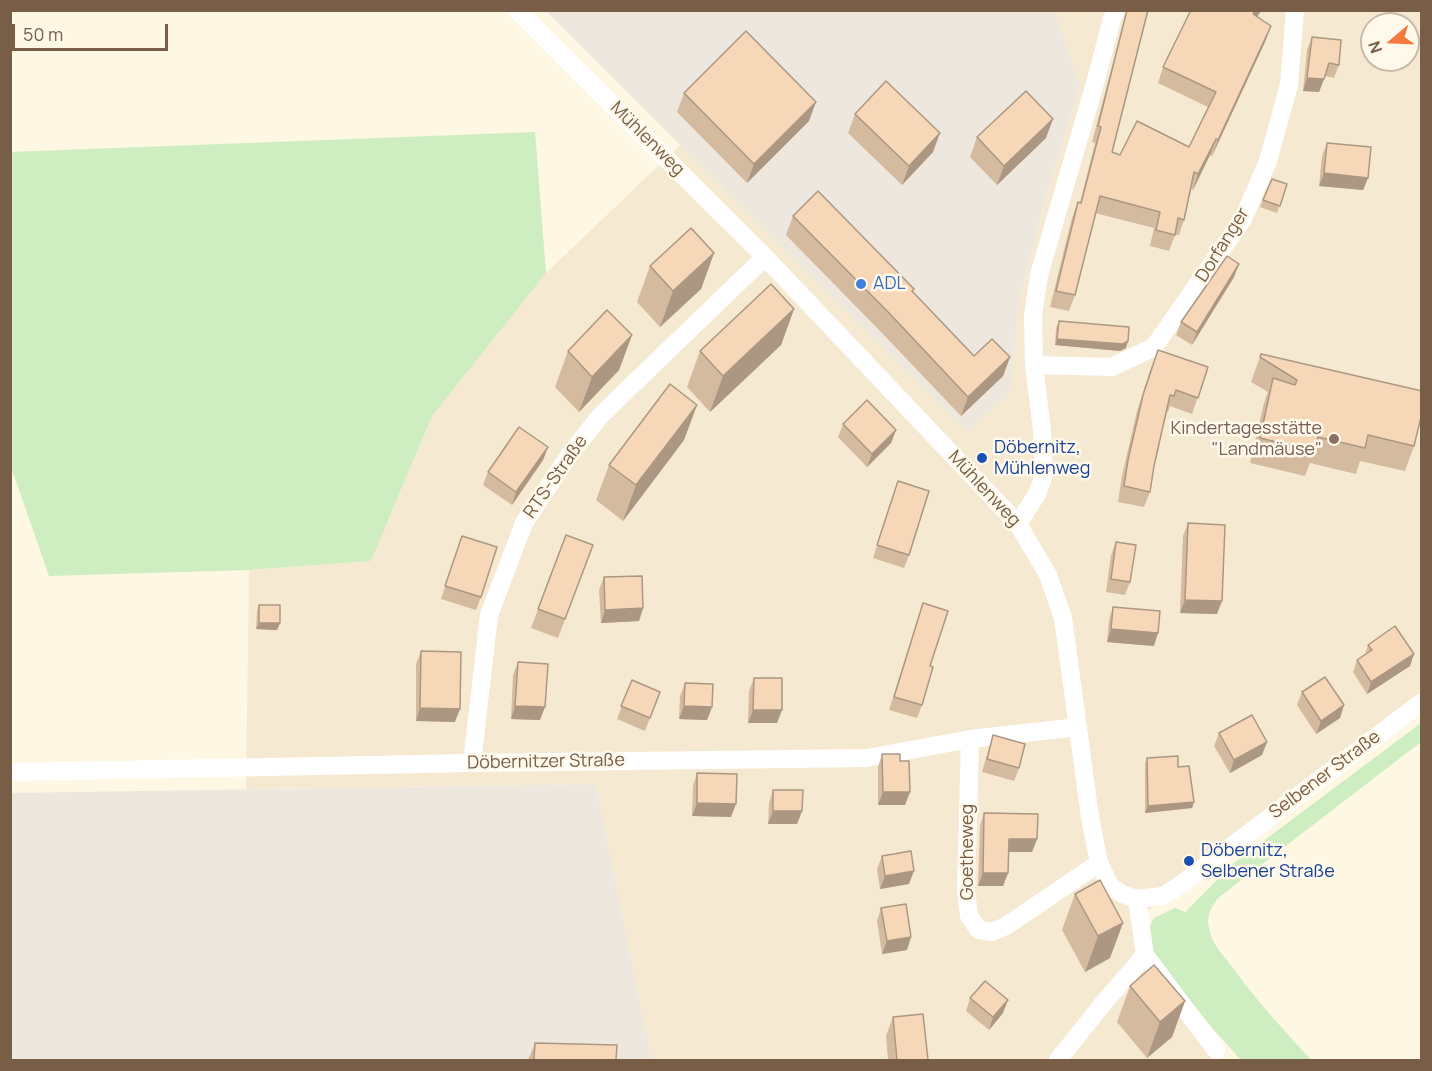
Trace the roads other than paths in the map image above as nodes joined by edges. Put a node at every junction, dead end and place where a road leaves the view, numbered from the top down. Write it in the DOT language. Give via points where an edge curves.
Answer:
graph roads {
  1 [pos="517,10"];
  2 [pos="1116,10"];
  3 [pos="1295,10"];
  4 [pos="765,257"];
  5 [pos="1034,365"];
  6 [pos="1018,524"];
  7 [pos="1422,702"];
  8 [pos="1078,727"];
  9 [pos="970,739"];
  10 [pos="472,763"];
  11 [pos="10,772"];
  12 [pos="1099,864"];
  13 [pos="1137,899"];
  14 [pos="1145,955"];
  15 [pos="1216,1050"];
  16 [pos="1058,1060"];
  1 -- 4 [label="street, Mühlenweg"];
  2 -- 5 [label="street" via="1039,275 1033,316"];
  3 -- 5 [label="street, Dorfanger" via="1288,85 1268,161 1243,219 1154,347 1112,367"];
  4 -- 6 [label="street, Mühlenweg"];
  4 -- 10 [label="street, RTS-Straße" via="601,416 524,523 489,615"];
  5 -- 6 [label="street" via="1044,475"];
  6 -- 8 [label="street, Mühlenweg" via="1048,575 1063,618"];
  7 -- 13 [label="street, Selbener Straße" via="1179,886 1163,896"];
  8 -- 9 [label="street, Döbernitzer Straße"];
  8 -- 12 [label="street, Mühlenweg"];
  9 -- 10 [label="street, Döbernitzer Straße" via="867,758"];
  9 -- 12 [label="street, Goetheweg" via="966,890 969,916 979,930 992,932 1006,926"];
  10 -- 11 [label="street, Döbernitzer Straße"];
  12 -- 13 [label="street, Mühlenweg" via="1110,886"];
  13 -- 14 [label="street"];
  14 -- 15 [label="street"];
  14 -- 16 [label="street"];
}
